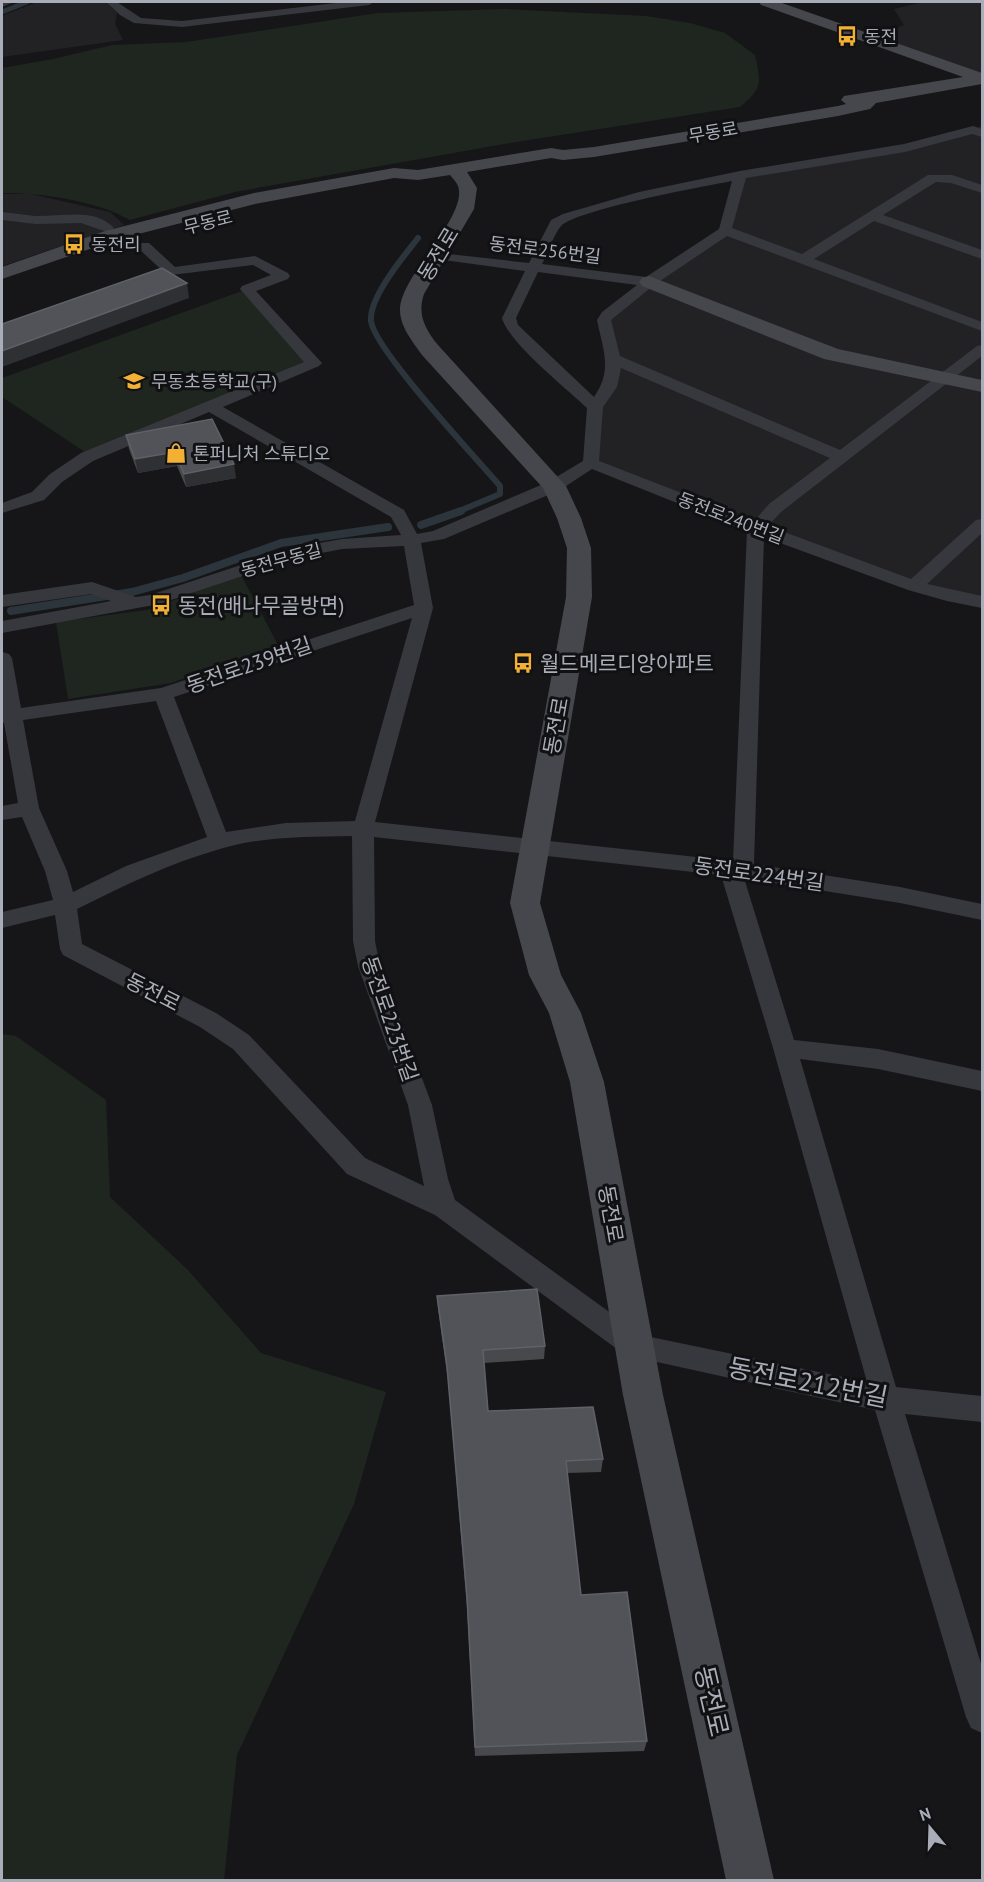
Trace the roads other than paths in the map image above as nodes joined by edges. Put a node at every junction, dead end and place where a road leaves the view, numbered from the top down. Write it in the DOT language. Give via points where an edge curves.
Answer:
graph roads {
  1 [pos="9,2"];
  2 [pos="111,2"];
  3 [pos="369,2"];
  4 [pos="766,2"];
  5 [pos="2,4"];
  6 [pos="982,79"];
  7 [pos="871,99"];
  8 [pos="976,129"];
  9 [pos="594,152"];
  10 [pos="551,153"];
  11 [pos="418,175"];
  12 [pos="740,175"];
  13 [pos="982,189"];
  14 [pos="340,194"];
  15 [pos="448,195"];
  16 [pos="2,216"];
  17 [pos="873,216"];
  18 [pos="107,228"];
  19 [pos="725,230"];
  20 [pos="144,246"];
  21 [pos="436,255"];
  22 [pos="982,255"];
  23 [pos="804,260"];
  24 [pos="531,268"];
  25 [pos="2,273"];
  26 [pos="649,282"];
  27 [pos="2,288"];
  28 [pos="982,327"];
  29 [pos="982,349"];
  30 [pos="613,359"];
  31 [pos="944,379"];
  32 [pos="982,386"];
  33 [pos="210,406"];
  34 [pos="595,407"];
  35 [pos="843,457"];
  36 [pos="591,463"];
  37 [pos="554,486"];
  38 [pos="2,508"];
  39 [pos="982,524"];
  40 [pos="756,529"];
  41 [pos="412,540"];
  42 [pos="914,586"];
  43 [pos="2,602"];
  44 [pos="982,602"];
  45 [pos="135,604"];
  46 [pos="424,608"];
  47 [pos="2,627"];
  48 [pos="2,658"];
  49 [pos="163,694"];
  50 [pos="7,716"];
  51 [pos="29,808"];
  52 [pos="2,813"];
  53 [pos="363,828"];
  54 [pos="219,841"];
  55 [pos="534,848"];
  56 [pos="736,869"];
  57 [pos="65,905"];
  58 [pos="982,912"];
  59 [pos="2,920"];
  60 [pos="785,1048"];
  61 [pos="982,1081"];
  62 [pos="444,1207"];
  63 [pos="635,1346"];
  64 [pos="886,1399"];
  65 [pos="982,1409"];
  66 [pos="982,1717"];
  67 [pos="750,1881"];
  1 -- 5 [label="street"];
  2 -- 3 [label="street" via="138,21 182,24"];
  4 -- 6 [label="main road"];
  6 -- 7 [label="main road, 무동로"];
  7 -- 9 [label="main road, 무동로" via="864,105 838,111"];
  7 -- 10 [label="main road, 무동로" via="795,107 583,141"];
  8 -- 12 [label="street" via="905,148"];
  9 -- 10 [label="main road, 무동로"];
  9 -- 15 [label="main road, 동전로" via="512,169 491,181"];
  10 -- 15 [label="main road, 무동로"];
  11 -- 14 [label="main road, 무동로" via="410,181"];
  11 -- 15 [label="main road, 무동로"];
  11 -- 25 [label="main road, 무동로" via="394,174 254,199 112,235"];
  12 -- 19 [label="street"];
  12 -- 24 [label="street" via="639,196 568,217 556,223"];
  13 -- 17 [label="street" via="952,179 933,178"];
  14 -- 15 [label="main road" via="416,188"];
  14 -- 27 [label="main road, 무동로" via="201,223"];
  15 -- 21 [label="main road, 동전로"];
  16 -- 18 [label="street" via="36,220 83,218"];
  17 -- 22 [label="street"];
  17 -- 23 [label="street"];
  19 -- 23 [label="street"];
  19 -- 26 [label="street"];
  20 -- 33 [label="street" via="171,271 255,260 283,276 247,289 314,363"];
  21 -- 24 [label="street, 동전로256번길"];
  21 -- 37 [label="main road, 동전로" via="410,303 415,330"];
  23 -- 28 [label="street"];
  24 -- 26 [label="street, 동전로256번길"];
  24 -- 34 [label="street" via="508,318 511,326"];
  26 -- 30 [label="street" via="604,320"];
  26 -- 31 [label="main road" via="832,354"];
  29 -- 31 [label="street"];
  30 -- 34 [label="street" via="609,387"];
  30 -- 35 [label="street"];
  31 -- 32 [label="main road"];
  31 -- 35 [label="street"];
  33 -- 38 [label="street" via="87,457 38,496"];
  33 -- 41 [label="street" via="398,514"];
  34 -- 36 [label="street"];
  35 -- 40 [label="street" via="775,508"];
  36 -- 37 [label="street"];
  36 -- 40 [label="street, 동전로240번길"];
  37 -- 41 [label="street, 동전무동길" via="463,526"];
  37 -- 55 [label="main road, 동전로" via="579,548 579,597"];
  39 -- 42 [label="street"];
  40 -- 42 [label="street, 동전로240번길"];
  40 -- 56 [label="street"];
  41 -- 45 [label="street, 동전무동길" via="342,544 292,553"];
  41 -- 46 [label="street"];
  42 -- 44 [label="street, 동전로240번길"];
  43 -- 45 [label="street" via="92,588"];
  45 -- 47 [label="street, 동전무동길"];
  46 -- 49 [label="street, 동전로239번길"];
  46 -- 53 [label="street, 동전로223번길"];
  48 -- 50 [label="street"];
  49 -- 50 [label="street, 동전로239번길"];
  49 -- 54 [label="street"];
  50 -- 51 [label="street"];
  51 -- 52 [label="street"];
  51 -- 57 [label="street" via="56,871"];
  53 -- 54 [label="street" via="286,830"];
  53 -- 55 [label="street"];
  53 -- 62 [label="street, 동전로223번길" via="363,930 369,966 420,1105"];
  54 -- 57 [label="street" via="134,872"];
  55 -- 56 [label="street, 동전로224번길"];
  55 -- 63 [label="main road, 동전로" via="525,903 545,975 565,1013 587,1082"];
  56 -- 58 [label="street, 동전로224번길"];
  56 -- 60 [label="street"];
  57 -- 59 [label="street"];
  57 -- 62 [label="street, 동전로" via="71,949 208,1020 241,1042 356,1166"];
  60 -- 61 [label="street" via="878,1059"];
  60 -- 64 [label="street"];
  62 -- 63 [label="street, 동전로"];
  63 -- 64 [label="street, 동전로212번길"];
  63 -- 67 [label="main road, 동전로"];
  64 -- 65 [label="street, 동전로212번길"];
  64 -- 66 [label="street"];
}
